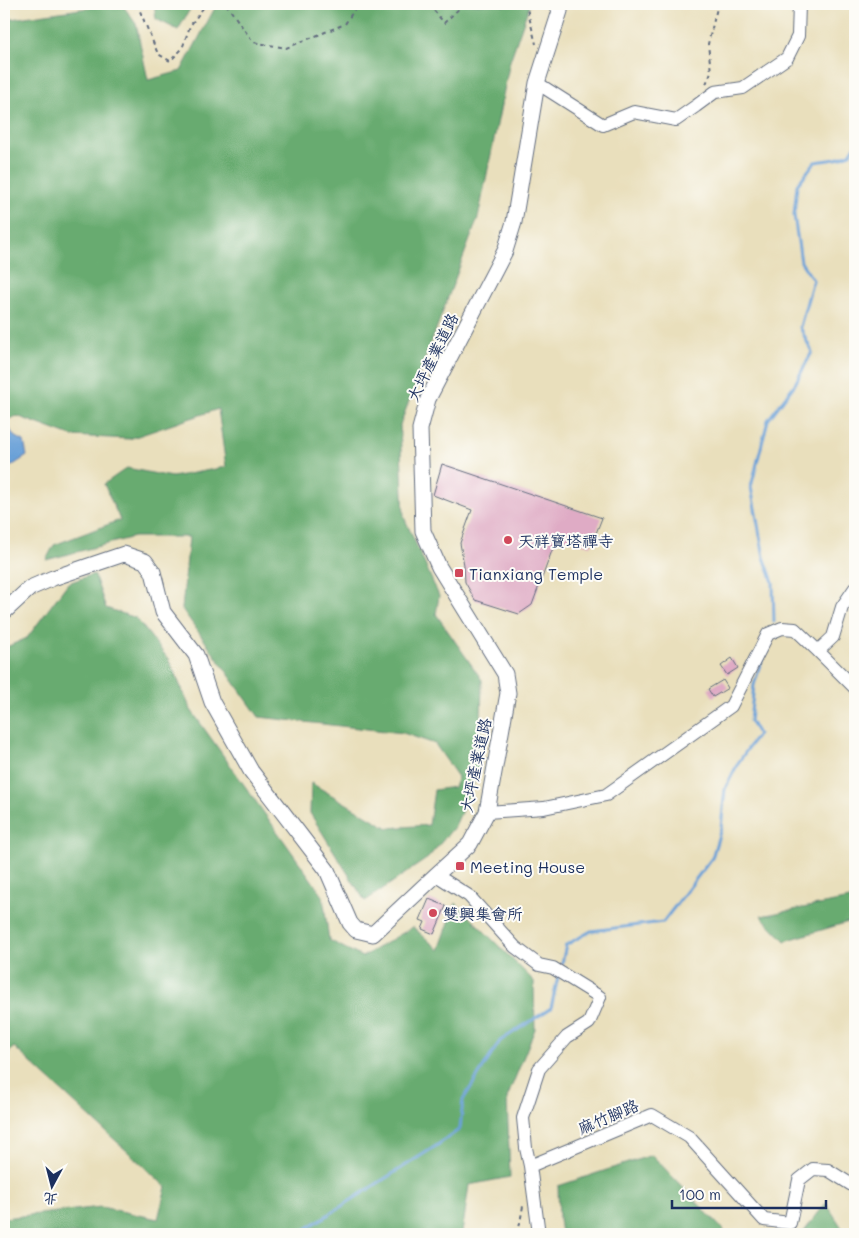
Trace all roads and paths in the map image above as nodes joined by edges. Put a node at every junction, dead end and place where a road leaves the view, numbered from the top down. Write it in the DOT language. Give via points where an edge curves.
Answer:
graph roads {
  1 [pos="136,4"];
  2 [pos="206,4"];
  3 [pos="226,4"];
  4 [pos="358,4"];
  5 [pos="429,4"];
  6 [pos="464,4"];
  7 [pos="491,4"];
  8 [pos="505,4"];
  9 [pos="524,4"];
  10 [pos="557,4"];
  11 [pos="718,4"];
  12 [pos="799,4"];
  13 [pos="542,67"];
  14 [pos="537,83"];
  15 [pos="696,106"];
  16 [pos="855,588"];
  17 [pos="4,612"];
  18 [pos="818,651"];
  19 [pos="855,688"];
  20 [pos="487,812"];
  21 [pos="436,875"];
  22 [pos="530,1166"];
  23 [pos="855,1187"];
  24 [pos="539,1234"];
  1 -- 2 [label="path" via="158,54 170,61 182,49 190,26"];
  3 -- 4 [label="path" via="253,42 286,48 345,24"];
  5 -- 6 [label="path" via="444,22"];
  7 -- 8 [label="path" via="504,7"];
  9 -- 13 [label="path"];
  10 -- 13 [label="street, 大坪產業道路" via="560,11"];
  11 -- 15 [label="path" via="708,44 711,72"];
  12 -- 15 [label="street" via="798,36 787,58 743,88 715,92"];
  13 -- 14 [label="street, 大坪產業道路"];
  14 -- 15 [label="street" via="603,125 634,112 676,120"];
  14 -- 20 [label="street, 大坪產業道路" via="514,222 505,251 428,399 420,429 423,531 439,567 505,674 508,693"];
  16 -- 18 [label="street" via="842,607 833,637"];
  17 -- 21 [label="street, 大坪產業道路" via="30,588 53,578 124,554 145,561 153,572 163,612 196,655 212,702 251,771 327,870 356,930 374,934"];
  18 -- 19 [label="street"];
  18 -- 20 [label="street" via="795,629 782,628 768,634 731,706 606,795 544,808"];
  20 -- 21 [label="street, 大坪產業道路" via="470,844"];
  21 -- 22 [label="street" via="469,896 515,947 539,965 553,968 600,997 589,1022 567,1037 539,1069 523,1118"];
  22 -- 23 [label="street, 麻竹腳路" via="652,1115 688,1137 764,1220 790,1223 799,1180 813,1169 828,1170"];
  22 -- 24 [label="street"];
}
